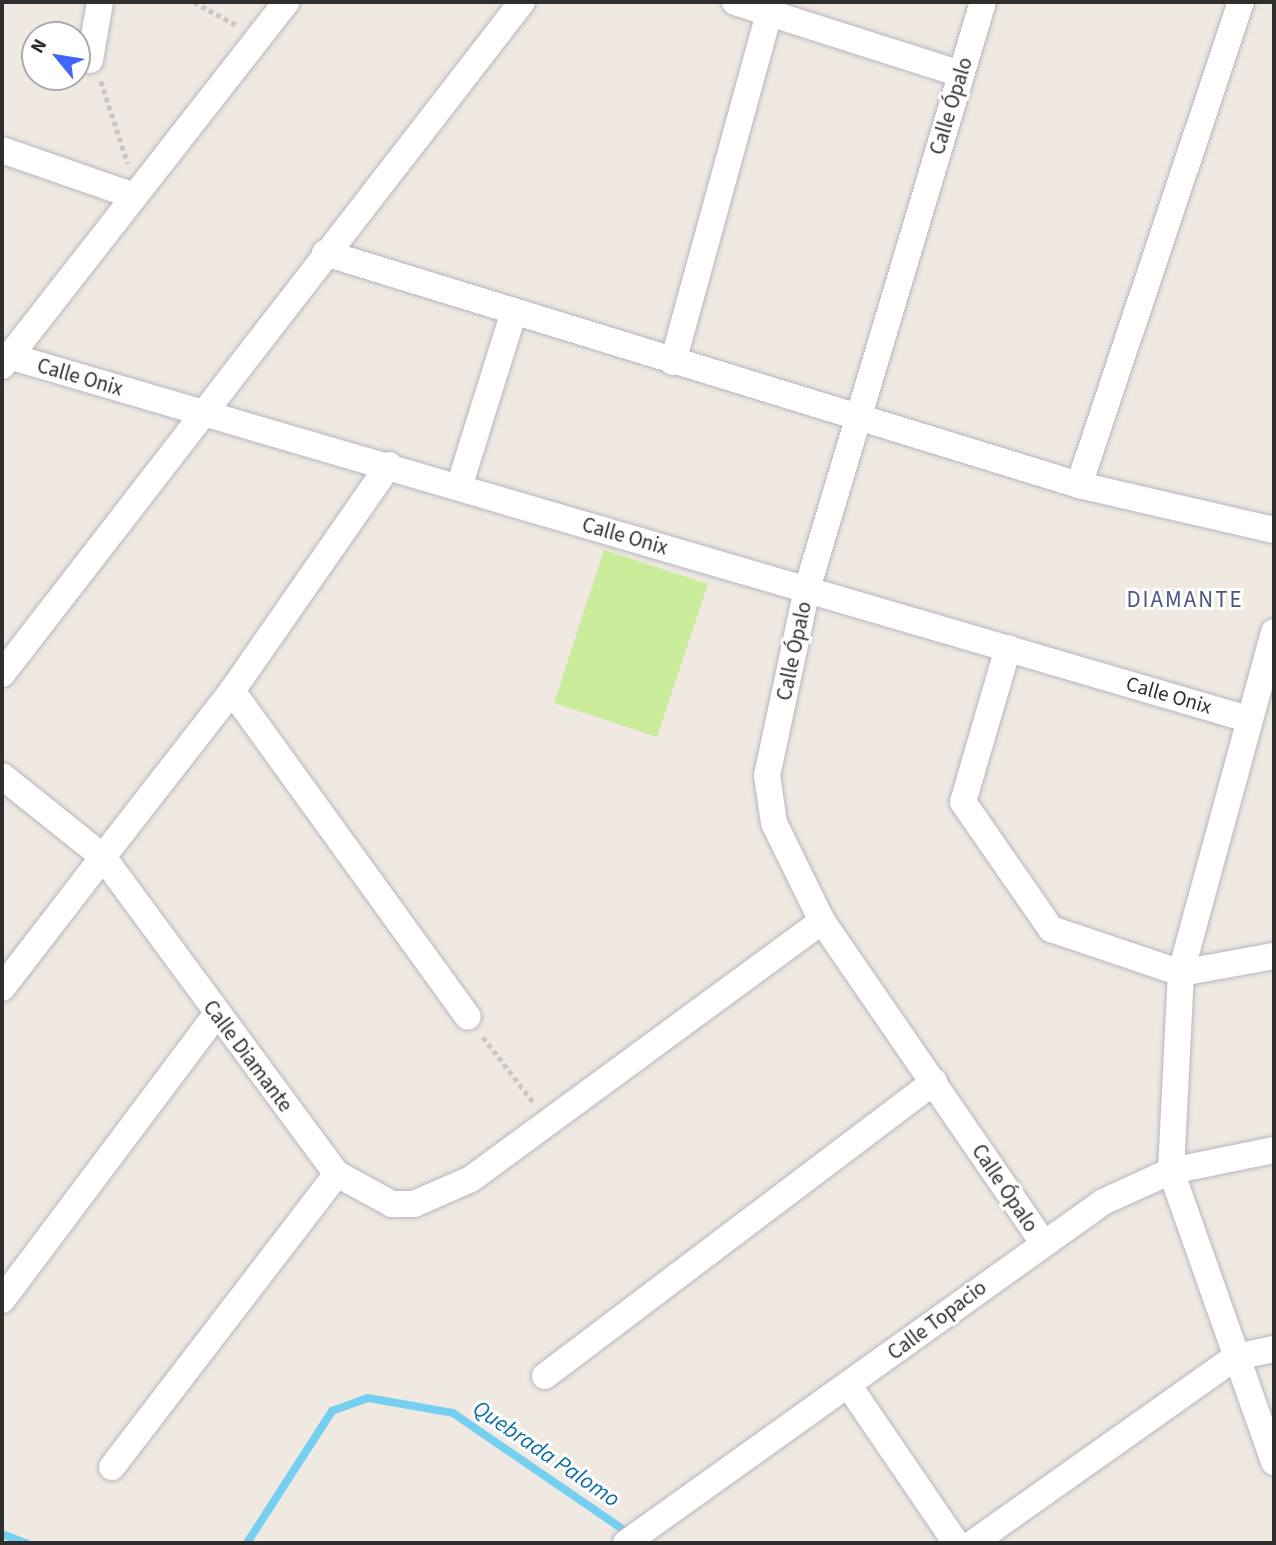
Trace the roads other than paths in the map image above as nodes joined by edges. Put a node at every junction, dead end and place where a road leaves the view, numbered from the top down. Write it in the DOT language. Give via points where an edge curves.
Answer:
graph roads {
  1 [pos="100,2"];
  2 [pos="286,2"];
  3 [pos="522,2"];
  4 [pos="735,2"];
  5 [pos="983,2"];
  6 [pos="1241,2"];
  7 [pos="769,13"];
  8 [pos="91,54"];
  9 [pos="960,74"];
  10 [pos="2,150"];
  11 [pos="139,190"];
  12 [pos="325,253"];
  13 [pos="514,312"];
  14 [pos="4,359"];
  15 [pos="673,362"];
  16 [pos="202,412"];
  17 [pos="858,420"];
  18 [pos="389,466"];
  19 [pos="1079,485"];
  20 [pos="459,487"];
  21 [pos="1274,530"];
  22 [pos="807,589"];
  23 [pos="1274,632"];
  24 [pos="1008,648"];
  25 [pos="2,674"];
  26 [pos="232,691"];
  27 [pos="1265,696"];
  28 [pos="1248,719"];
  29 [pos="2,776"];
  30 [pos="103,857"];
  31 [pos="822,922"];
  32 [pos="1274,956"];
  33 [pos="1181,972"];
  34 [pos="2,988"];
  35 [pos="217,1014"];
  36 [pos="467,1017"];
  37 [pos="934,1082"];
  38 [pos="1274,1150"];
  39 [pos="1171,1171"];
  40 [pos="337,1174"];
  41 [pos="1043,1243"];
  42 [pos="2,1300"];
  43 [pos="1274,1349"];
  44 [pos="1236,1357"];
  45 [pos="545,1376"];
  46 [pos="849,1386"];
  47 [pos="1274,1462"];
  48 [pos="111,1467"];
  49 [pos="626,1543"];
  50 [pos="956,1543"];
  51 [pos="973,1543"];
  1 -- 8 [label="street"];
  2 -- 11 [label="street"];
  3 -- 12 [label="street"];
  4 -- 7 [label="street"];
  5 -- 9 [label="street, Calle Ópalo"];
  6 -- 19 [label="street"];
  7 -- 9 [label="street"];
  7 -- 15 [label="street"];
  9 -- 17 [label="street, Calle Ópalo"];
  10 -- 11 [label="street"];
  11 -- 14 [label="street"];
  12 -- 13 [label="street"];
  12 -- 16 [label="street"];
  13 -- 15 [label="street"];
  13 -- 20 [label="street"];
  14 -- 16 [label="street, Calle Onix"];
  15 -- 17 [label="street"];
  16 -- 18 [label="street, Calle Onix"];
  16 -- 25 [label="street"];
  17 -- 19 [label="street"];
  17 -- 22 [label="street, Calle Ópalo"];
  18 -- 20 [label="street, Calle Onix"];
  18 -- 26 [label="street"];
  19 -- 21 [label="street"];
  20 -- 22 [label="street, Calle Onix"];
  22 -- 24 [label="street, Calle Onix"];
  22 -- 31 [label="street, Calle Ópalo" via="767,775 788,860"];
  23 -- 27 [label="street"];
  24 -- 28 [label="street, Calle Onix"];
  24 -- 33 [label="street" via="963,802 1051,929"];
  26 -- 30 [label="street"];
  26 -- 36 [label="street"];
  27 -- 28 [label="street"];
  28 -- 33 [label="street"];
  29 -- 30 [label="street, Calle Diamante"];
  30 -- 34 [label="street"];
  30 -- 35 [label="street, Calle Diamante"];
  31 -- 37 [label="street, Calle Ópalo"];
  31 -- 40 [label="street, Calle Diamante" via="471,1179 414,1204 360,1192"];
  32 -- 33 [label="street"];
  33 -- 39 [label="street"];
  35 -- 40 [label="street, Calle Diamante"];
  35 -- 42 [label="street"];
  37 -- 41 [label="street, Calle Ópalo"];
  37 -- 45 [label="street"];
  38 -- 39 [label="street, Calle Topacio"];
  39 -- 41 [label="street, Calle Topacio" via="1103,1202"];
  39 -- 44 [label="street"];
  40 -- 48 [label="street"];
  41 -- 46 [label="street, Calle Topacio"];
  43 -- 44 [label="street"];
  44 -- 47 [label="street"];
  44 -- 51 [label="street"];
  46 -- 49 [label="street, Calle Topacio"];
  46 -- 50 [label="street"];
}
